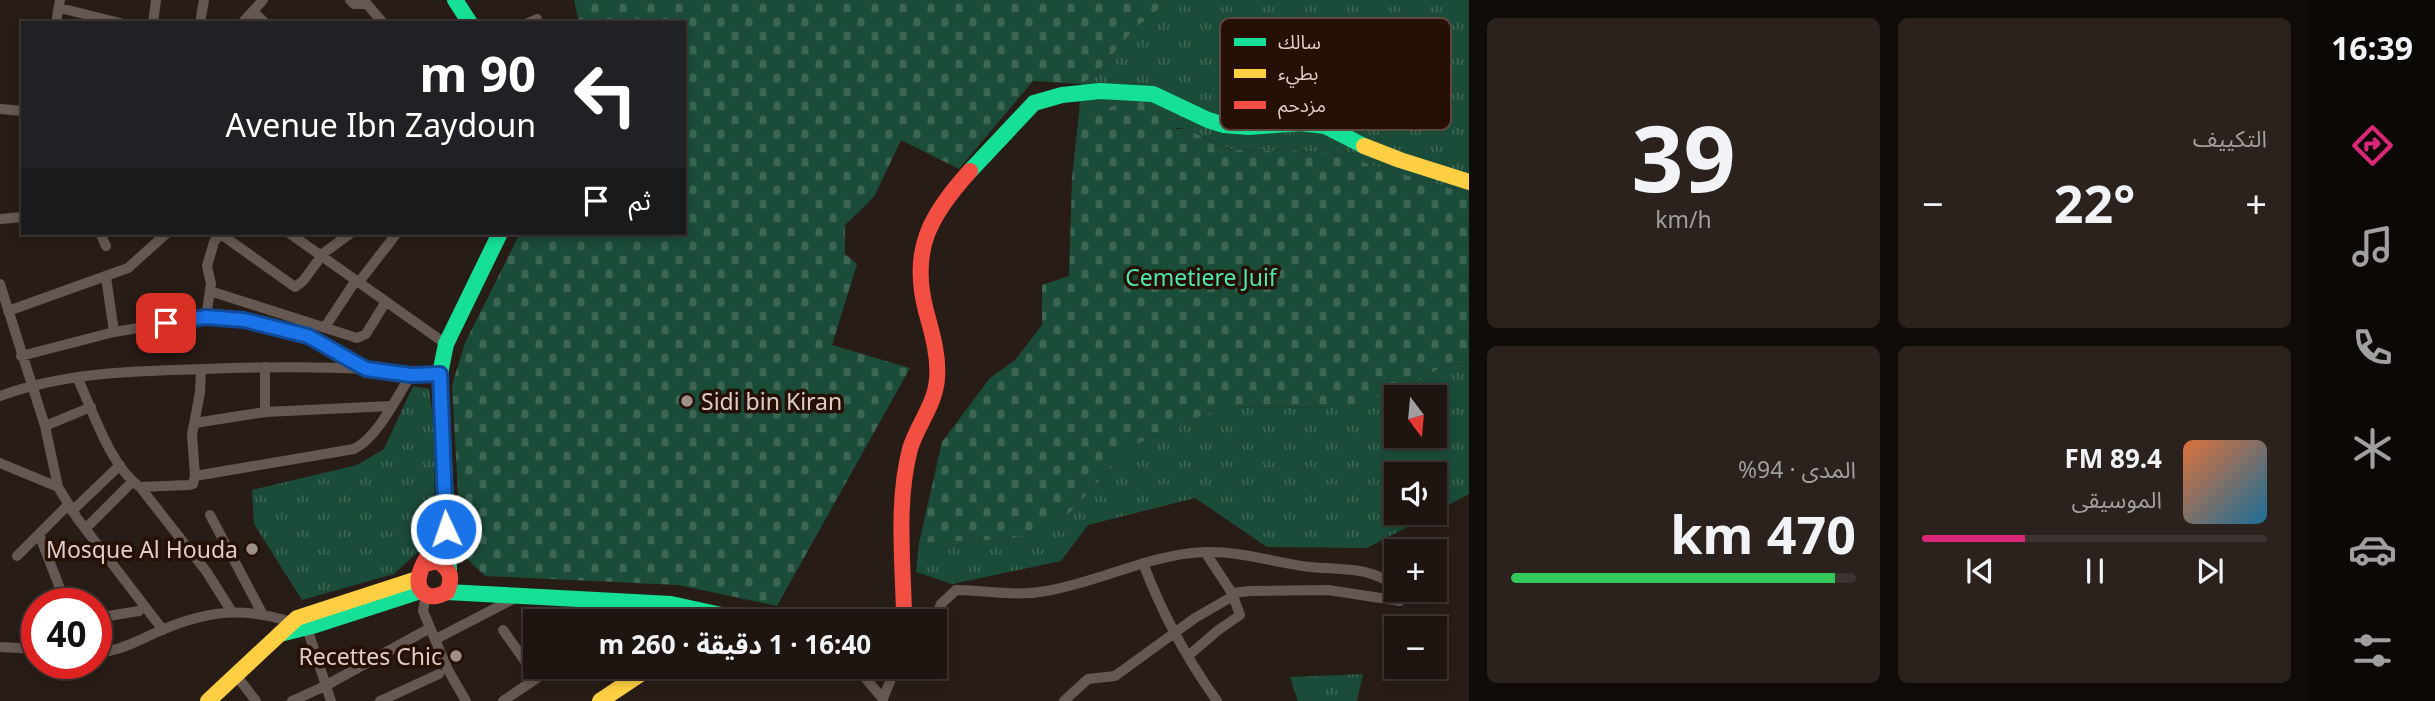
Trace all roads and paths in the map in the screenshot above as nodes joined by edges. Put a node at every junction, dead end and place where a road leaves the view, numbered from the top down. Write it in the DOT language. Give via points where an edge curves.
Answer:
graph roads {
  1 [pos="156,0"];
  2 [pos="204,0"];
  3 [pos="263,0"];
  4 [pos="350,0"];
  5 [pos="458,1"];
  6 [pos="60,4"];
  7 [pos="253,10"];
  8 [pos="102,21"];
  9 [pos="153,21"];
  10 [pos="200,21"];
  11 [pos="244,21"];
  12 [pos="263,21"];
  13 [pos="381,21"];
  14 [pos="467,21"];
  15 [pos="0,109"];
  16 [pos="21,111"];
  17 [pos="1220,123"];
  18 [pos="1333,130"];
  19 [pos="1469,182"];
  20 [pos="21,217"];
  21 [pos="0,219"];
  22 [pos="101,235"];
  23 [pos="165,235"];
  24 [pos="291,235"];
  25 [pos="348,235"];
  26 [pos="395,235"];
  27 [pos="499,235"];
  28 [pos="106,246"];
  29 [pos="319,258"];
  30 [pos="106,277"];
  31 [pos="357,281"];
  32 [pos="0,284"];
  33 [pos="210,291"];
  34 [pos="385,303"];
  35 [pos="6,315"];
  36 [pos="206,317"];
  37 [pos="325,327"];
  38 [pos="114,332"];
  39 [pos="446,344"];
  40 [pos="21,356"];
  41 [pos="265,367"];
  42 [pos="201,369"];
  43 [pos="366,369"];
  44 [pos="440,374"];
  45 [pos="411,375"];
  46 [pos="77,377"];
  47 [pos="30,385"];
  48 [pos="0,396"];
  49 [pos="391,405"];
  50 [pos="92,407"];
  51 [pos="265,412"];
  52 [pos="194,423"];
  53 [pos="45,426"];
  54 [pos="0,463"];
  55 [pos="120,466"];
  56 [pos="195,476"];
  57 [pos="136,485"];
  58 [pos="58,487"];
  59 [pos="70,508"];
  60 [pos="211,515"];
  61 [pos="86,528"];
  62 [pos="446,529"];
  63 [pos="39,534"];
  64 [pos="1205,552"];
  65 [pos="17,556"];
  66 [pos="1143,563"];
  67 [pos="425,564"];
  68 [pos="450,571"];
  69 [pos="1384,579"];
  70 [pos="60,588"];
  71 [pos="421,588"];
  72 [pos="446,592"];
  73 [pos="491,594"];
  74 [pos="521,595"];
  75 [pos="1232,595"];
  76 [pos="1384,598"];
  77 [pos="689,609"];
  78 [pos="901,609"];
  79 [pos="938,609"];
  80 [pos="139,611"];
  81 [pos="232,612"];
  82 [pos="262,613"];
  83 [pos="112,615"];
  84 [pos="430,628"];
  85 [pos="163,629"];
  86 [pos="294,629"];
  87 [pos="503,629"];
  88 [pos="1176,632"];
  89 [pos="436,639"];
  90 [pos="0,647"];
  91 [pos="21,648"];
  92 [pos="112,650"];
  93 [pos="1188,656"];
  94 [pos="439,674"];
  95 [pos="236,675"];
  96 [pos="633,679"];
  97 [pos="865,679"];
  98 [pos="891,679"];
  99 [pos="326,686"];
  100 [pos="882,700"];
  101 [pos="208,701"];
  102 [pos="256,701"];
  103 [pos="292,701"];
  104 [pos="331,701"];
  105 [pos="380,701"];
  106 [pos="466,701"];
  107 [pos="503,701"];
  108 [pos="600,701"];
  109 [pos="1064,701"];
  110 [pos="1217,701"];
  1 -- 9 [label="street"];
  2 -- 10 [label="street"];
  3 -- 7 [label="street"];
  4 -- 13 [label="street" via="367,4"];
  5 -- 14 [label="street"];
  6 -- 8 [label="street"];
  7 -- 11 [label="street"];
  7 -- 12 [label="street"];
  15 -- 16 [label="street"];
  17 -- 78 [label="street" via="1146,92 1048,97 1034,103 940,207 922,245 919,277 938,370 904,481"];
  18 -- 19 [label="street" via="1399,160"];
  20 -- 21 [label="street"];
  22 -- 28 [label="street"];
  23 -- 30 [label="street" via="128,268"];
  24 -- 29 [label="street"];
  25 -- 29 [label="street"];
  26 -- 31 [label="street"];
  27 -- 39 [label="street"];
  29 -- 31 [label="street"];
  29 -- 33 [label="street" via="295,287 219,235 206,266"];
  30 -- 35 [label="street"];
  30 -- 38 [label="street"];
  31 -- 34 [label="street"];
  31 -- 37 [label="street"];
  32 -- 35 [label="street"];
  33 -- 36 [label="street"];
  33 -- 37 [label="street"];
  34 -- 37 [label="street" via="363,337"];
  34 -- 39 [label="street"];
  35 -- 40 [label="street"];
  36 -- 38 [label="street"];
  36 -- 43 [label="street" via="244,320 308,336"];
  38 -- 40 [label="street"];
  39 -- 44 [label="street"];
  40 -- 47 [label="street"];
  41 -- 42 [label="street"];
  41 -- 43 [label="street"];
  41 -- 51 [label="street"];
  42 -- 46 [label="street"];
  42 -- 52 [label="street"];
  43 -- 45 [label="street"];
  44 -- 45 [label="street"];
  44 -- 62 [label="street"];
  45 -- 49 [label="street"];
  46 -- 47 [label="street"];
  46 -- 50 [label="street"];
  47 -- 48 [label="street"];
  47 -- 53 [label="street"];
  49 -- 51 [label="street"];
  49 -- 56 [label="street" via="367,441 354,449"];
  50 -- 53 [label="street"];
  50 -- 55 [label="street"];
  51 -- 52 [label="street"];
  52 -- 56 [label="street"];
  53 -- 58 [label="street"];
  54 -- 58 [label="street"];
  55 -- 57 [label="street"];
  55 -- 59 [label="street"];
  56 -- 57 [label="street" via="189,485"];
  57 -- 61 [label="street"];
  57 -- 81 [label="street" via="206,571"];
  58 -- 59 [label="street"];
  59 -- 61 [label="street"];
  59 -- 63 [label="street"];
  60 -- 82 [label="street"];
  61 -- 85 [label="street"];
  62 -- 67 [label="street"];
  62 -- 68 [label="street"];
  63 -- 65 [label="street"];
  63 -- 70 [label="street"];
  64 -- 66 [label="street"];
  64 -- 69 [label="street" via="1353,569"];
  64 -- 75 [label="street"];
  66 -- 79 [label="street" via="1046,591 1000,594 955,590"];
  66 -- 88 [label="street"];
  67 -- 68 [label="street" via="438,561"];
  67 -- 71 [label="street"];
  68 -- 72 [label="street"];
  68 -- 73 [label="street"];
  71 -- 72 [label="street" via="437,597"];
  71 -- 84 [label="street" via="422,610"];
  71 -- 86 [label="street" via="312,611"];
  72 -- 73 [label="street"];
  73 -- 74 [label="street"];
  74 -- 77 [label="street"];
  74 -- 89 [label="street"];
  75 -- 76 [label="street" via="1328,590"];
  75 -- 88 [label="street"];
  75 -- 93 [label="street" via="1240,615"];
  80 -- 83 [label="street"];
  81 -- 82 [label="street"];
  81 -- 85 [label="street"];
  82 -- 86 [label="street"];
  84 -- 89 [label="street"];
  84 -- 99 [label="street"];
  85 -- 92 [label="street"];
  86 -- 95 [label="street"];
  86 -- 99 [label="street"];
  87 -- 107 [label="street" via="537,678"];
  88 -- 93 [label="street"];
  88 -- 109 [label="street" via="1113,677 1088,679"];
  89 -- 106 [label="street"];
  90 -- 91 [label="street"];
  93 -- 110 [label="street"];
  94 -- 105 [label="street"];
  95 -- 101 [label="street"];
  95 -- 102 [label="street"];
  96 -- 108 [label="street"];
  97 -- 100 [label="street"];
  98 -- 100 [label="street"];
  99 -- 103 [label="street"];
  99 -- 104 [label="street"];
}
